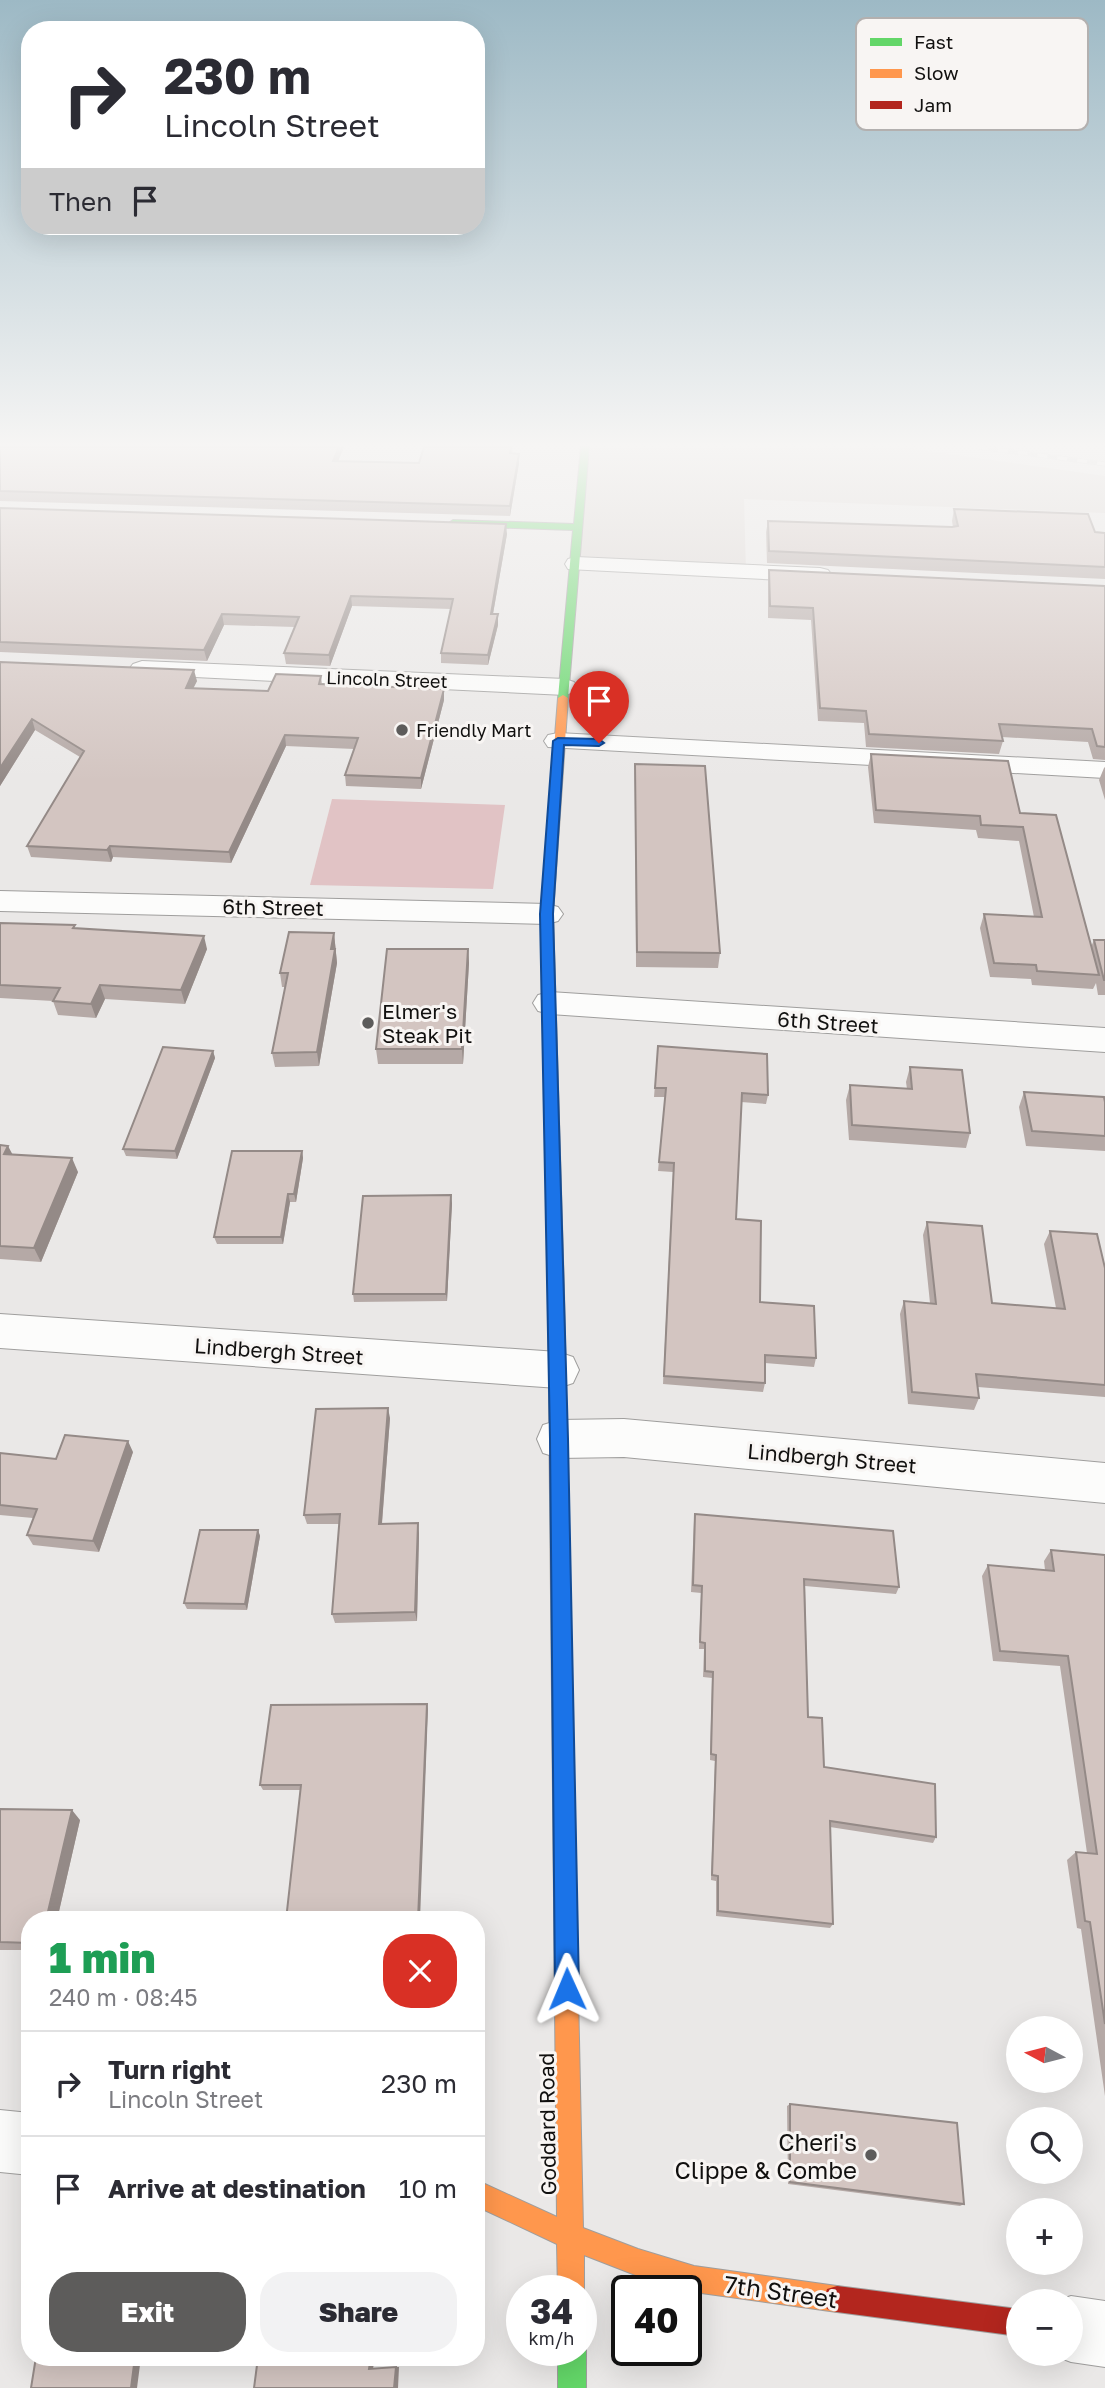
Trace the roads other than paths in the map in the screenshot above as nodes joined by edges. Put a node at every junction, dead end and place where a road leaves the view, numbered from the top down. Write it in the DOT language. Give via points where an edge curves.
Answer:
graph roads {
  1 [pos="576,558"];
  2 [pos="576,564"];
  3 [pos="842,576"];
  4 [pos="111,667"];
  5 [pos="565,687"];
  6 [pos="558,741"];
  7 [pos="1105,770"];
  8 [pos="0,901"];
  9 [pos="547,914"];
  10 [pos="550,1003"];
  11 [pos="1105,1040"];
  12 [pos="0,1331"];
  13 [pos="558,1370"];
  14 [pos="559,1439"];
  15 [pos="1105,1483"];
  16 [pos="0,2141"];
  17 [pos="21,2143"];
  18 [pos="485,2197"];
  19 [pos="570,2236"];
  20 [pos="571,2275"];
  21 [pos="1006,2321"];
  22 [pos="1083,2331"];
  23 [pos="1105,2334"];
  24 [pos="572,2366"];
  25 [pos="572,2388"];
  1 -- 2 [label="street, Goddard Road"];
  2 -- 3 [label="street"];
  2 -- 5 [label="street, Goddard Road"];
  4 -- 5 [label="street, Lincoln Street"];
  5 -- 6 [label="street, Goddard Road"];
  6 -- 7 [label="street"];
  6 -- 9 [label="street, Goddard Road"];
  8 -- 9 [label="street, 6th Street"];
  9 -- 10 [label="street, Goddard Road"];
  10 -- 11 [label="street, 6th Street"];
  10 -- 13 [label="street, Goddard Road"];
  12 -- 13 [label="street, Lindbergh Street"];
  13 -- 14 [label="street, Goddard Road"];
  14 -- 15 [label="street, Lindbergh Street" via="624,1438"];
  14 -- 19 [label="street, Goddard Road"];
  16 -- 17 [label="street"];
  18 -- 19 [label="street, 7th Street"];
  19 -- 20 [label="street, Goddard Road"];
  19 -- 21 [label="street, 7th Street" via="666,2273 698,2280"];
  22 -- 23 [label="street"];
  24 -- 25 [label="street"];
}
